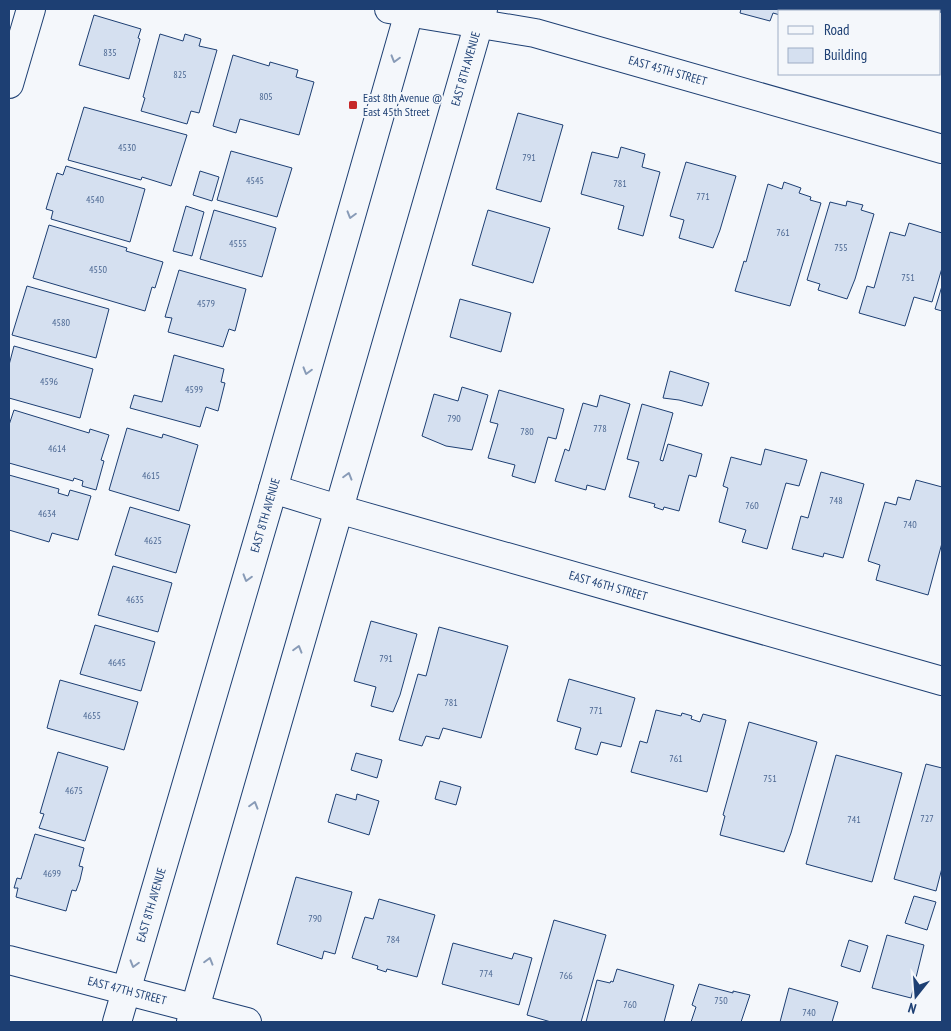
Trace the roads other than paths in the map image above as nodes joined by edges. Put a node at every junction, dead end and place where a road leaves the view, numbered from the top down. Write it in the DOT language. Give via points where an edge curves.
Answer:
graph roads {
  1 [pos="31,9"];
  2 [pos="403,10"];
  3 [pos="481,17"];
  4 [pos="9,84"];
  5 [pos="942,149"];
  6 [pos="273,489"];
  7 [pos="338,509"];
  8 [pos="942,681"];
  9 [pos="9,960"];
  10 [pos="127,990"];
  11 [pos="193,1015"];
  12 [pos="117,1022"];
  13 [pos="247,1022"];
  1 -- 4 [label="main road"];
  2 -- 3 [label="main road, EAST 45TH STREET"];
  2 -- 6 [label="main road, EAST 8TH AVENUE, one-way"];
  3 -- 5 [label="main road, EAST 45TH STREET"];
  7 -- 3 [label="main road, EAST 8TH AVENUE, one-way"];
  6 -- 7 [label="main road, EAST 46TH STREET"];
  6 -- 10 [label="main road, EAST 8TH AVENUE, one-way"];
  7 -- 8 [label="main road, EAST 46TH STREET"];
  11 -- 7 [label="main road, EAST 8TH AVENUE, one-way"];
  9 -- 10 [label="main road, EAST 47TH STREET"];
  10 -- 11 [label="main road, EAST 47TH STREET"];
  10 -- 12 [label="main road, EAST 8TH AVENUE"];
  11 -- 13 [label="main road, EAST 47TH STREET"];
}
